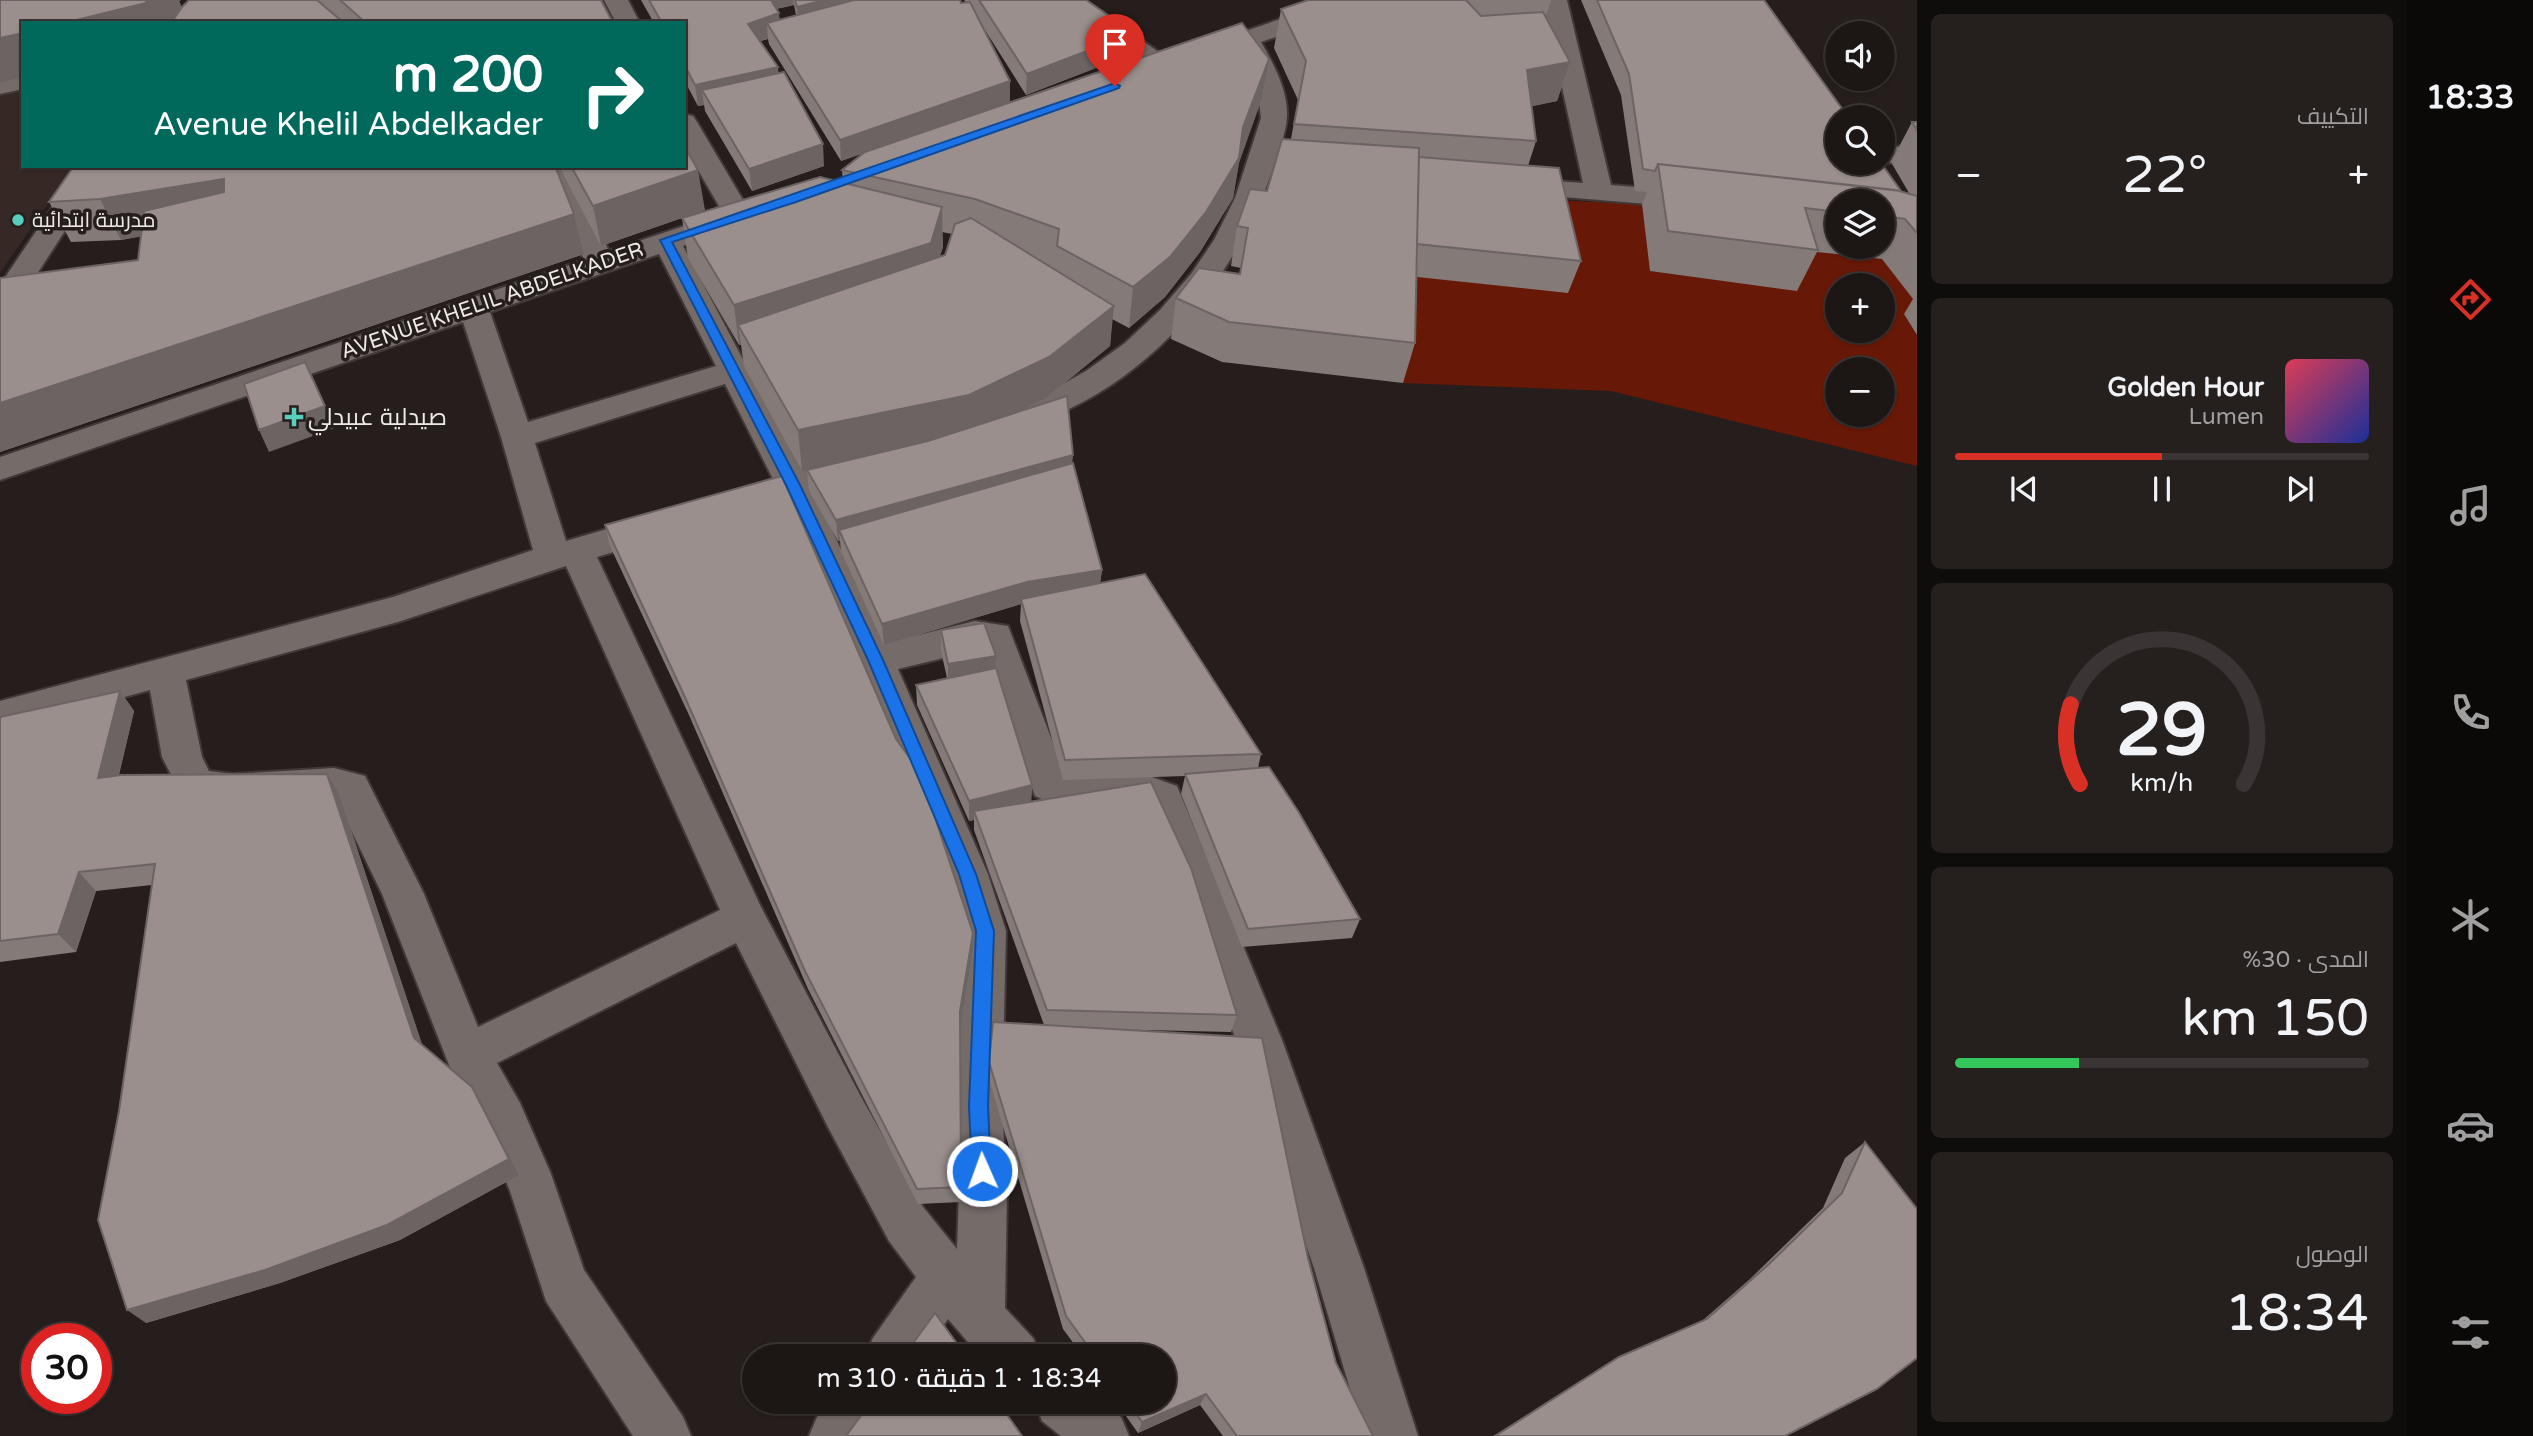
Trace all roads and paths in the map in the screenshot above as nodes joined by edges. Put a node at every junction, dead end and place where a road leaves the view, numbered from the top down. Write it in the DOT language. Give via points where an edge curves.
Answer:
graph roads {
  1 [pos="616,0"];
  2 [pos="1555,0"];
  3 [pos="1374,1"];
  4 [pos="1075,2"];
  5 [pos="627,21"];
  6 [pos="1247,38"];
  7 [pos="21,81"];
  8 [pos="0,86"];
  9 [pos="686,125"];
  10 [pos="1917,154"];
  11 [pos="1895,155"];
  12 [pos="93,168"];
  13 [pos="556,168"];
  14 [pos="1485,184"];
  15 [pos="1599,193"];
  16 [pos="1727,204"];
  17 [pos="666,240"];
  18 [pos="600,263"];
  19 [pos="0,307"];
  20 [pos="473,307"];
  21 [pos="1106,332"];
  22 [pos="1137,350"];
  23 [pos="737,359"];
  24 [pos="986,429"];
  25 [pos="517,437"];
  26 [pos="886,459"];
  27 [pos="0,469"];
  28 [pos="793,485"];
  29 [pos="565,554"];
  30 [pos="876,660"];
  31 [pos="166,673"];
  32 [pos="0,716"];
  33 [pos="745,918"];
  34 [pos="467,1055"];
  35 [pos="947,1277"];
  36 [pos="978,1318"];
  37 [pos="900,1344"];
  38 [pos="1003,1344"];
  39 [pos="852,1414"];
  40 [pos="1075,1414"];
  41 [pos="663,1436"];
  42 [pos="836,1436"];
  43 [pos="1102,1436"];
  44 [pos="1391,1436"];
  1 -- 5 [label="street"];
  2 -- 15 [label="street"];
  3 -- 6 [label="street"];
  4 -- 6 [label="street" via="1173,65"];
  6 -- 22 [label="street" via="1272,98 1274,170 1250,198 1219,256"];
  7 -- 8 [label="street"];
  9 -- 17 [label="street, AVENUE KHELIL ABDELKADER" via="752,212"];
  10 -- 11 [label="street"];
  12 -- 19 [label="street"];
  13 -- 18 [label="street"];
  14 -- 15 [label="street"];
  15 -- 16 [label="street"];
  17 -- 18 [label="street, AVENUE KHELIL ABDELKADER"];
  17 -- 23 [label="street"];
  18 -- 20 [label="street, AVENUE KHELIL ABDELKADER"];
  20 -- 25 [label="street"];
  20 -- 27 [label="street, AVENUE KHELIL ABDELKADER"];
  21 -- 22 [label="street"];
  22 -- 24 [label="street" via="1072,393"];
  23 -- 25 [label="street"];
  23 -- 28 [label="street"];
  25 -- 29 [label="street"];
  26 -- 28 [label="street"];
  28 -- 29 [label="street"];
  28 -- 30 [label="street"];
  29 -- 31 [label="street" via="398,609"];
  29 -- 33 [label="street"];
  30 -- 36 [label="street" via="967,874 985,931 1002,1031 979,1106 983,1192"];
  30 -- 44 [label="street" via="975,635 995,636 1049,785 1058,790 1146,791 1163,798 1239,1039 1339,1268"];
  31 -- 32 [label="street"];
  31 -- 34 [label="street" via="182,757 195,783 220,790 332,784 351,788 403,894"];
  33 -- 34 [label="street"];
  33 -- 35 [label="street" via="906,1224"];
  34 -- 41 [label="street" via="504,1119 564,1283"];
  35 -- 36 [label="street"];
  35 -- 37 [label="street"];
  36 -- 38 [label="street"];
  39 -- 42 [label="street"];
  40 -- 43 [label="street"];
}
